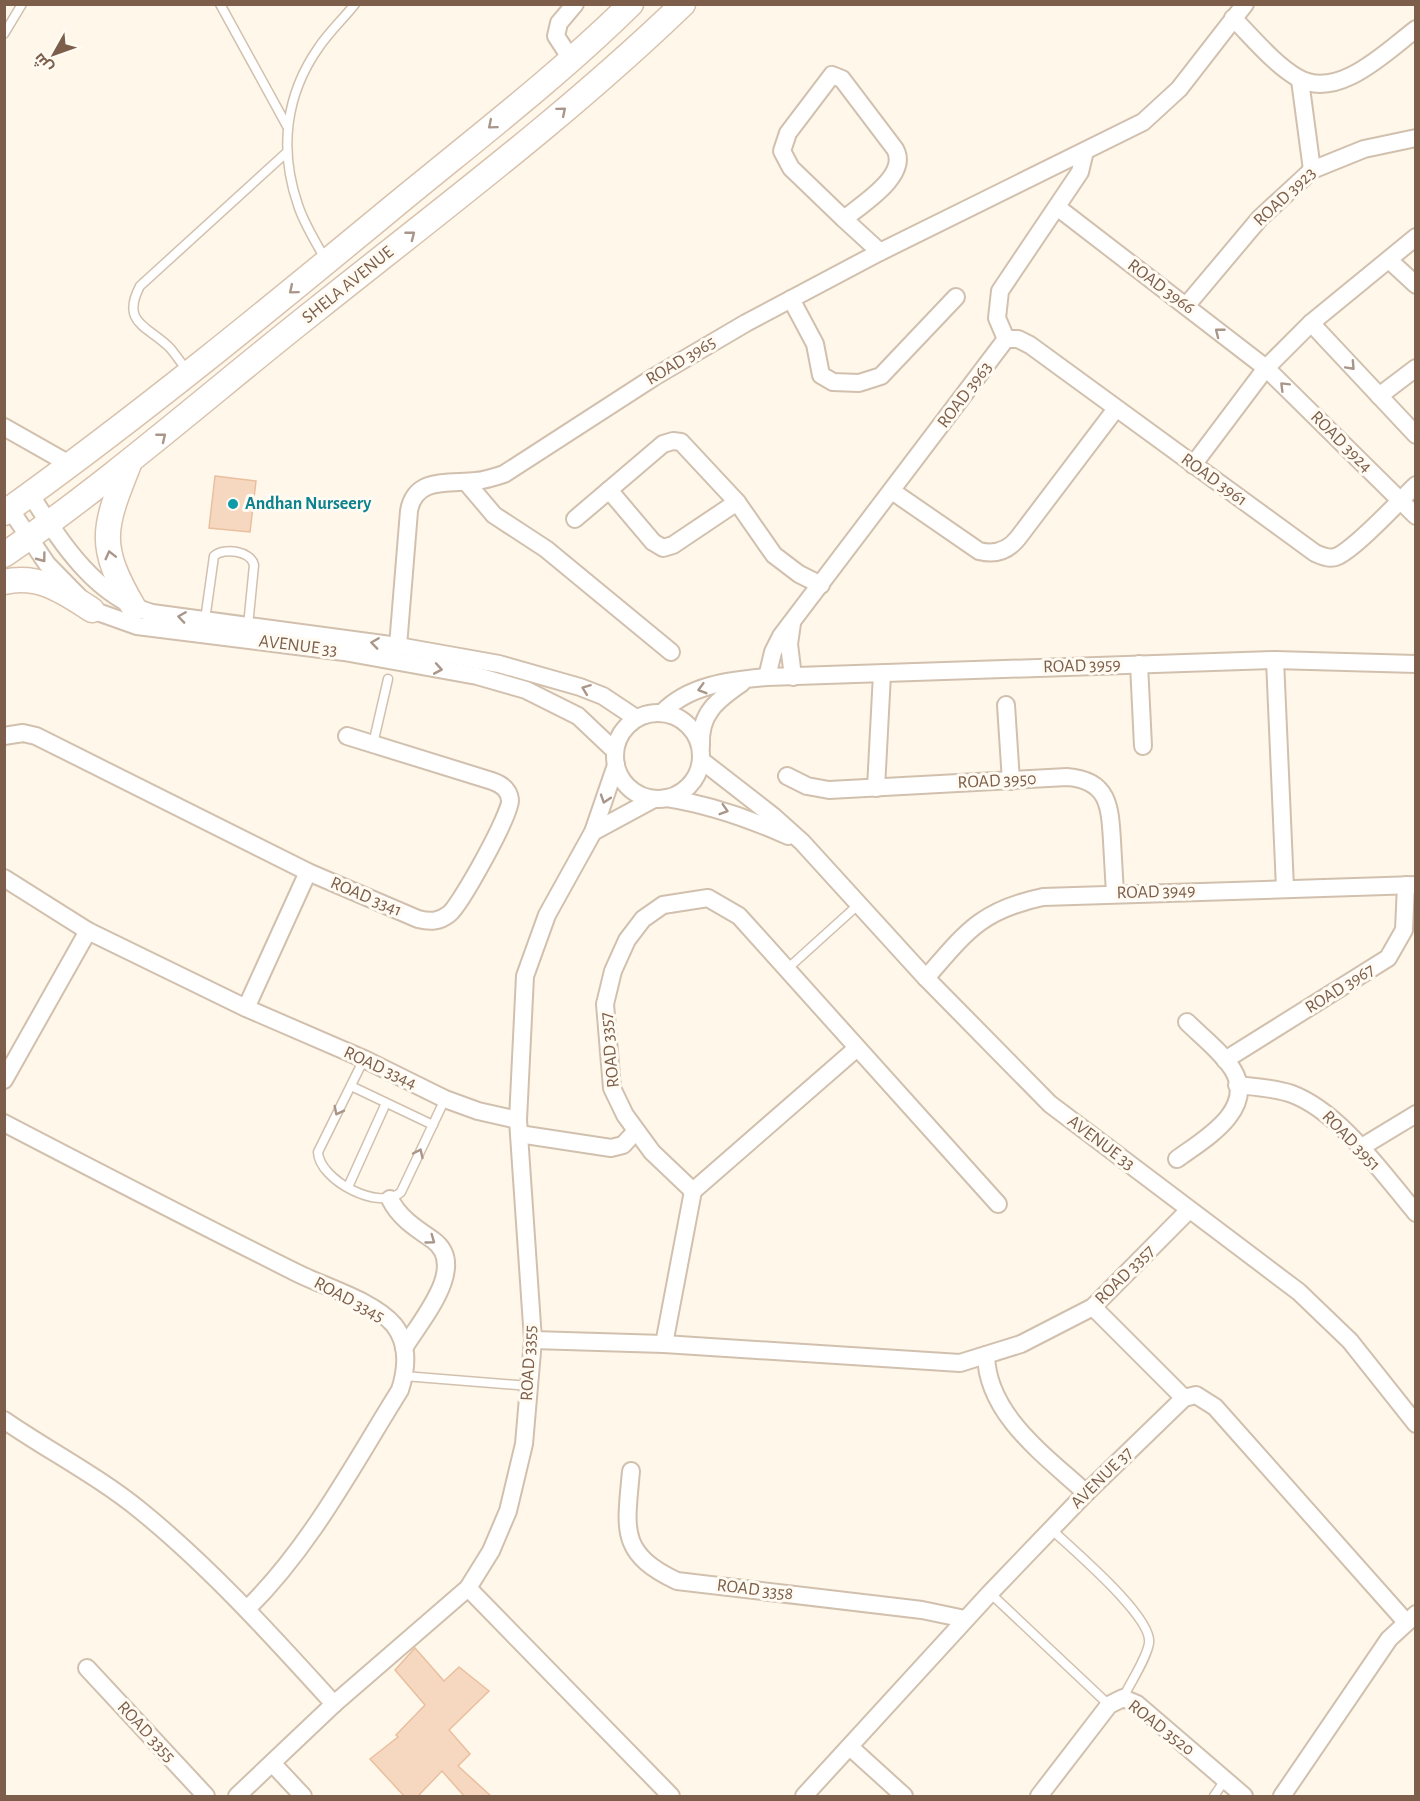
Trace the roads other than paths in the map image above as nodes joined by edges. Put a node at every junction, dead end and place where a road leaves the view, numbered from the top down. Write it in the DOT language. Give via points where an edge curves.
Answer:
graph roads {
  1 [pos="22,4"];
  2 [pos="220,4"];
  3 [pos="356,4"];
  4 [pos="575,4"];
  5 [pos="632,4"];
  6 [pos="683,4"];
  7 [pos="1245,4"];
  8 [pos="1233,18"];
  9 [pos="1416,18"];
  10 [pos="1415,30"];
  11 [pos="4,34"];
  12 [pos="571,59"];
  13 [pos="1300,80"];
  14 [pos="287,126"];
  15 [pos="1416,138"];
  16 [pos="1085,151"];
  17 [pos="286,153"];
  18 [pos="1312,170"];
  19 [pos="1057,207"];
  20 [pos="844,219"];
  21 [pos="1416,237"];
  22 [pos="880,252"];
  23 [pos="1389,260"];
  24 [pos="326,262"];
  25 [pos="1416,285"];
  26 [pos="956,297"];
  27 [pos="791,299"];
  28 [pos="1186,306"];
  29 [pos="1311,323"];
  30 [pos="1006,339"];
  31 [pos="1266,368"];
  32 [pos="1416,368"];
  33 [pos="189,373"];
  34 [pos="1379,396"];
  35 [pos="1115,410"];
  36 [pos="4,427"];
  37 [pos="1416,435"];
  38 [pos="129,463"];
  39 [pos="71,465"];
  40 [pos="1193,465"];
  41 [pos="466,482"];
  42 [pos="1416,485"];
  43 [pos="609,490"];
  44 [pos="892,491"];
  45 [pos="30,494"];
  46 [pos="1400,500"];
  47 [pos="737,502"];
  48 [pos="7,511"];
  49 [pos="1416,516"];
  50 [pos="575,519"];
  51 [pos="50,524"];
  52 [pos="28,539"];
  53 [pos="4,555"];
  54 [pos="4,582"];
  55 [pos="821,585"];
  56 [pos="134,608"];
  57 [pos="92,610"];
  58 [pos="205,620"];
  59 [pos="792,622"];
  60 [pos="248,626"];
  61 [pos="398,646"];
  62 [pos="670,652"];
  63 [pos="1275,660"];
  64 [pos="1139,664"];
  65 [pos="1416,664"];
  66 [pos="882,674"];
  67 [pos="767,677"];
  68 [pos="793,677"];
  69 [pos="388,679"];
  70 [pos="748,679"];
  71 [pos="1006,705"];
  72 [pos="662,713"];
  73 [pos="636,718"];
  74 [pos="7,731"];
  75 [pos="347,736"];
  76 [pos="374,744"];
  77 [pos="1143,746"];
  78 [pos="701,753"];
  79 [pos="615,758"];
  80 [pos="787,776"];
  81 [pos="1011,781"];
  82 [pos="876,788"];
  83 [pos="661,798"];
  84 [pos="593,832"];
  85 [pos="802,842"];
  86 [pos="308,872"];
  87 [pos="4,878"];
  88 [pos="1411,885"];
  89 [pos="1285,888"];
  90 [pos="1115,894"];
  91 [pos="859,904"];
  92 [pos="88,931"];
  93 [pos="786,970"];
  94 [pos="926,978"];
  95 [pos="246,1008"];
  96 [pos="1187,1022"];
  97 [pos="857,1048"];
  98 [pos="364,1059"];
  99 [pos="1225,1060"];
  100 [pos="4,1080"];
  101 [pos="1237,1085"];
  102 [pos="351,1086"];
  103 [pos="445,1099"];
  104 [pos="386,1103"];
  105 [pos="1416,1114"];
  106 [pos="4,1123"];
  107 [pos="433,1125"];
  108 [pos="518,1127"];
  109 [pos="636,1131"];
  110 [pos="1360,1148"];
  111 [pos="1177,1159"];
  112 [pos="348,1187"];
  113 [pos="693,1191"];
  114 [pos="390,1199"];
  115 [pos="998,1204"];
  116 [pos="1189,1210"];
  117 [pos="1416,1213"];
  118 [pos="1093,1307"];
  119 [pos="533,1340"];
  120 [pos="664,1344"];
  121 [pos="404,1348"];
  122 [pos="986,1355"];
  123 [pos="404,1376"];
  124 [pos="529,1386"];
  125 [pos="1184,1398"];
  126 [pos="4,1419"];
  127 [pos="1415,1422"];
  128 [pos="631,1471"];
  129 [pos="1086,1493"];
  130 [pos="1051,1529"];
  131 [pos="468,1588"];
  132 [pos="990,1593"];
  133 [pos="247,1609"];
  134 [pos="1411,1618"];
  135 [pos="965,1619"];
  136 [pos="87,1668"];
  137 [pos="1116,1701"];
  138 [pos="334,1704"];
  139 [pos="850,1747"];
  140 [pos="273,1764"];
  141 [pos="1225,1780"];
  142 [pos="206,1797"];
  143 [pos="237,1797"];
  144 [pos="303,1797"];
  145 [pos="672,1797"];
  146 [pos="804,1797"];
  147 [pos="904,1797"];
  148 [pos="1040,1797"];
  149 [pos="1214,1797"];
  150 [pos="1244,1797"];
  151 [pos="1282,1797"];
  1 -- 11 [label="lane"];
  2 -- 14 [label="lane"];
  3 -- 14 [label="lane" via="319,47 297,87"];
  4 -- 12 [label="street" via="560,23 556,36"];
  5 -- 12 [label="main road, SHELA AVENUE"];
  38 -- 6 [label="main road, SHELA AVENUE, one-way" via="468,189 632,53"];
  7 -- 8 [label="street"];
  8 -- 13 [label="street"];
  8 -- 16 [label="street" via="1179,89 1156,112 1129,131"];
  9 -- 10 [label="street"];
  10 -- 13 [label="street" via="1340,82"];
  12 -- 24 [label="main road, SHELA AVENUE, one-way"];
  13 -- 18 [label="street"];
  14 -- 17 [label="lane"];
  15 -- 18 [label="street, ROAD 3923" via="1364,149"];
  16 -- 19 [label="street" via="1080,172"];
  16 -- 22 [label="street, ROAD 3965"];
  17 -- 24 [label="lane" via="298,208"];
  17 -- 33 [label="lane" via="140,286 132,301 141,327 169,347"];
  18 -- 28 [label="street, ROAD 3923" via="1260,218"];
  19 -- 28 [label="street, ROAD 3966"];
  19 -- 30 [label="street" via="1000,291 997,318"];
  20 -- 20 [label="street" via="791,168 782,151 788,133 827,79 835,75 842,79 900,159 895,175"];
  20 -- 22 [label="street"];
  21 -- 23 [label="street"];
  22 -- 27 [label="street, ROAD 3965"];
  23 -- 25 [label="street"];
  23 -- 29 [label="street"];
  24 -- 33 [label="main road, SHELA AVENUE, one-way"];
  26 -- 27 [label="street" via="881,376 860,383 833,382 821,375 815,344"];
  27 -- 41 [label="street, ROAD 3965" via="672,366 504,474"];
  31 -- 28 [label="street, ROAD 3966, one-way"];
  29 -- 31 [label="street"];
  29 -- 34 [label="street, one-way"];
  30 -- 35 [label="street, ROAD 3961" via="1030,345"];
  30 -- 44 [label="street, ROAD 3963"];
  31 -- 40 [label="street"];
  46 -- 31 [label="street, ROAD 3924, one-way"];
  32 -- 34 [label="street"];
  33 -- 39 [label="main road, SHELA AVENUE"];
  34 -- 37 [label="street"];
  35 -- 40 [label="street, ROAD 3961"];
  35 -- 44 [label="street" via="1005,550 988,554 971,547"];
  36 -- 39 [label="street"];
  38 -- 51 [label="main road, SHELA AVENUE"];
  56 -- 38 [label="main road, one-way" via="114,569 106,528"];
  39 -- 45 [label="main road, SHELA AVENUE"];
  40 -- 46 [label="street, ROAD 3961" via="1315,553 1328,558 1337,557"];
  41 -- 61 [label="street, ROAD 3965" via="428,485 411,502"];
  41 -- 62 [label="street" via="494,514 546,549"];
  42 -- 46 [label="street, ROAD 3961"];
  43 -- 47 [label="street" via="653,542 663,548"];
  43 -- 47 [label="street" via="663,444 672,441 681,442"];
  43 -- 50 [label="street"];
  44 -- 55 [label="street, ROAD 3963"];
  45 -- 48 [label="main road, SHELA AVENUE"];
  45 -- 51 [label="street, AVENUE 33"];
  46 -- 49 [label="street, ROAD 3924"];
  47 -- 55 [label="street" via="774,555"];
  48 -- 52 [label="street, AVENUE 33"];
  51 -- 52 [label="main road, SHELA AVENUE"];
  51 -- 56 [label="street, AVENUE 33" via="92,578"];
  52 -- 53 [label="main road, SHELA AVENUE"];
  52 -- 57 [label="street, AVENUE 33, one-way"];
  54 -- 57 [label="main road" via="28,580 50,584"];
  55 -- 59 [label="street, ROAD 3963"];
  58 -- 56 [label="street, AVENUE 33, one-way"];
  57 -- 79 [label="street, AVENUE 33, one-way" via="137,626 344,652 477,676 526,690 578,716"];
  58 -- 60 [label="street, AVENUE 33"];
  58 -- 60 [label="lane" via="214,556 221,551 246,554 254,565"];
  59 -- 67 [label="street, ROAD 3963" via="776,644"];
  59 -- 68 [label="street" via="789,644"];
  61 -- 60 [label="street, AVENUE 33, one-way"];
  73 -- 61 [label="street, AVENUE 33, one-way" via="603,696 580,687 499,664"];
  63 -- 64 [label="street, ROAD 3959"];
  63 -- 65 [label="street, ROAD 3959"];
  63 -- 89 [label="street"];
  64 -- 66 [label="street, ROAD 3959"];
  64 -- 77 [label="street"];
  66 -- 68 [label="street, ROAD 3959"];
  66 -- 82 [label="street"];
  67 -- 68 [label="street, ROAD 3959"];
  67 -- 70 [label="street, ROAD 3959"];
  69 -- 76 [label="lane"];
  70 -- 72 [label="street, ROAD 3959, one-way" via="687,694"];
  70 -- 78 [label="street" via="710,708 702,727"];
  71 -- 81 [label="street"];
  72 -- 73 [label="street"];
  72 -- 78 [label="street" via="686,724"];
  73 -- 79 [label="street" via="622,732"];
  74 -- 86 [label="street, ROAD 3341" via="36,736"];
  75 -- 76 [label="street, ROAD 3341"];
  76 -- 86 [label="street, ROAD 3341" via="499,783 508,794 508,814 457,905 441,919 418,919"];
  78 -- 83 [label="street" via="690,784"];
  78 -- 85 [label="street, AVENUE 33"];
  79 -- 83 [label="street" via="629,788 640,795"];
  79 -- 84 [label="street, ROAD 3355, one-way"];
  80 -- 82 [label="street, ROAD 3950" via="818,789"];
  81 -- 82 [label="street, ROAD 3950"];
  81 -- 90 [label="street, ROAD 3950" via="1078,778 1099,789 1110,809"];
  83 -- 84 [label="street"];
  83 -- 85 [label="street, AVENUE 33, one-way" via="705,804 744,816"];
  84 -- 108 [label="street, ROAD 3355" via="547,915 525,976"];
  85 -- 91 [label="street, AVENUE 33"];
  86 -- 95 [label="street"];
  87 -- 92 [label="street, ROAD 3344"];
  88 -- 89 [label="street, ROAD 3949"];
  88 -- 99 [label="street, ROAD 3967" via="1404,930 1388,958"];
  89 -- 90 [label="street, ROAD 3949"];
  90 -- 94 [label="street, ROAD 3949" via="1043,897 990,914 962,936"];
  91 -- 93 [label="lane"];
  91 -- 94 [label="street, AVENUE 33"];
  92 -- 95 [label="street, ROAD 3344"];
  92 -- 100 [label="street"];
  93 -- 97 [label="street, ROAD 3357"];
  93 -- 109 [label="street, ROAD 3357" via="739,916 708,898 663,905 643,919 627,940 613,971 605,1004 612,1088"];
  94 -- 116 [label="street, AVENUE 33" via="1050,1104"];
  95 -- 98 [label="street, ROAD 3344"];
  96 -- 99 [label="street"];
  97 -- 113 [label="street"];
  97 -- 115 [label="street, ROAD 3357"];
  98 -- 102 [label="lane"];
  98 -- 103 [label="street, ROAD 3344"];
  99 -- 101 [label="street"];
  101 -- 110 [label="street, ROAD 3951" via="1279,1090 1309,1101"];
  101 -- 111 [label="street" via="1237,1098 1226,1122"];
  102 -- 104 [label="lane"];
  102 -- 112 [label="lane, one-way" via="318,1152 321,1167"];
  103 -- 107 [label="lane"];
  103 -- 108 [label="street, ROAD 3344"];
  104 -- 107 [label="lane"];
  104 -- 112 [label="lane"];
  105 -- 110 [label="street"];
  106 -- 121 [label="street, ROAD 3345" via="290,1270 363,1303 392,1323"];
  114 -- 107 [label="lane, one-way" via="401,1192"];
  108 -- 109 [label="street, ROAD 3344" via="611,1148 623,1145"];
  108 -- 119 [label="street, ROAD 3355"];
  109 -- 113 [label="street, ROAD 3357"];
  110 -- 117 [label="street, ROAD 3951"];
  112 -- 114 [label="lane"];
  113 -- 120 [label="street"];
  114 -- 121 [label="street, one-way" via="395,1210 441,1247 448,1263 444,1281"];
  116 -- 118 [label="street, ROAD 3357"];
  116 -- 127 [label="street, AVENUE 33" via="1299,1292 1350,1341"];
  118 -- 122 [label="street, ROAD 3357" via="1021,1344"];
  118 -- 125 [label="street"];
  119 -- 120 [label="street, ROAD 3357"];
  119 -- 124 [label="street, ROAD 3355"];
  120 -- 122 [label="street, ROAD 3357" via="960,1363"];
  121 -- 123 [label="street, ROAD 3345"];
  122 -- 129 [label="street" via="987,1369 1002,1407 1039,1450"];
  123 -- 124 [label="lane"];
  123 -- 133 [label="street, ROAD 3345" via="400,1390 300,1550"];
  124 -- 131 [label="street, ROAD 3355" via="524,1444 508,1511 491,1551"];
  125 -- 129 [label="street, AVENUE 37"];
  125 -- 134 [label="street" via="1196,1395 1215,1407"];
  126 -- 133 [label="street" via="142,1511"];
  128 -- 135 [label="street, ROAD 3358" via="626,1528 635,1551 653,1569 677,1581 922,1610"];
  129 -- 130 [label="street, AVENUE 37"];
  130 -- 132 [label="street, AVENUE 37"];
  130 -- 137 [label="lane" via="1136,1611 1149,1630 1149,1645"];
  131 -- 138 [label="street, ROAD 3355"];
  131 -- 145 [label="street"];
  132 -- 135 [label="street, AVENUE 37"];
  132 -- 137 [label="lane"];
  133 -- 138 [label="street"];
  134 -- 151 [label="street" via="1362,1675"];
  135 -- 139 [label="street, AVENUE 37"];
  136 -- 142 [label="street, ROAD 3355"];
  137 -- 141 [label="street, ROAD 3520" via="1137,1704"];
  137 -- 148 [label="street, ROAD 3520"];
  138 -- 140 [label="street, ROAD 3355"];
  139 -- 146 [label="street, AVENUE 37"];
  139 -- 147 [label="street"];
  140 -- 143 [label="street, ROAD 3355"];
  140 -- 144 [label="street"];
  141 -- 149 [label="lane"];
  141 -- 150 [label="street, ROAD 3520"];
}
